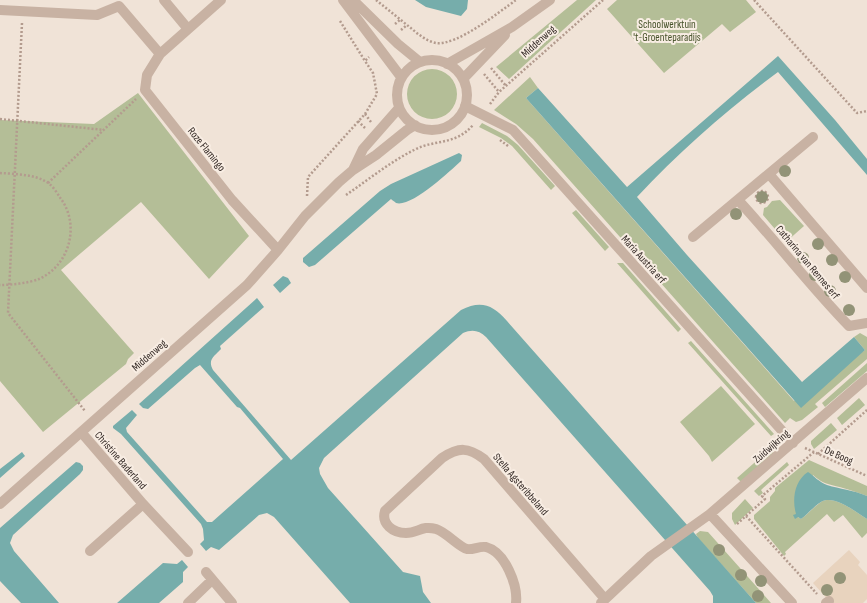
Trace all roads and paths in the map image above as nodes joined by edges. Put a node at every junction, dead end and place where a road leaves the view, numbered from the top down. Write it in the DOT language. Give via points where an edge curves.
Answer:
graph roads {
  1 [pos="164,0"];
  2 [pos="221,0"];
  3 [pos="343,0"];
  4 [pos="354,0"];
  5 [pos="376,0"];
  6 [pos="516,0"];
  7 [pos="550,0"];
  8 [pos="603,0"];
  9 [pos="754,0"];
  10 [pos="122,3"];
  11 [pos="0,10"];
  12 [pos="22,11"];
  13 [pos="338,18"];
  14 [pos="408,25"];
  15 [pos="512,28"];
  16 [pos="188,29"];
  17 [pos="399,32"];
  18 [pos="374,52"];
  19 [pos="160,54"];
  20 [pos="365,61"];
  21 [pos="420,62"];
  22 [pos="447,64"];
  23 [pos="481,71"];
  24 [pos="401,77"];
  25 [pos="463,79"];
  26 [pos="145,90"];
  27 [pos="499,92"];
  28 [pos="491,102"];
  29 [pos="465,106"];
  30 [pos="399,108"];
  31 [pos="867,111"];
  32 [pos="0,119"];
  33 [pos="17,120"];
  34 [pos="415,125"];
  35 [pos="473,125"];
  36 [pos="104,130"];
  37 [pos="813,136"];
  38 [pos="402,156"];
  39 [pos="352,170"];
  40 [pos="0,173"];
  41 [pos="15,174"];
  42 [pos="769,174"];
  43 [pos="48,183"];
  44 [pos="738,200"];
  45 [pos="305,216"];
  46 [pos="693,237"];
  47 [pos="278,250"];
  48 [pos="0,285"];
  49 [pos="9,285"];
  50 [pos="867,288"];
  51 [pos="867,323"];
  52 [pos="867,378"];
  53 [pos="867,410"];
  54 [pos="93,421"];
  55 [pos="81,432"];
  56 [pos="793,443"];
  57 [pos="805,448"];
  58 [pos="814,452"];
  59 [pos="818,454"];
  60 [pos="867,476"];
  61 [pos="0,504"];
  62 [pos="143,504"];
  63 [pos="710,514"];
  64 [pos="746,516"];
  65 [pos="728,533"];
  66 [pos="90,552"];
  67 [pos="188,552"];
  68 [pos="825,600"];
  69 [pos="603,601"];
  70 [pos="188,603"];
  71 [pos="232,603"];
  72 [pos="516,603"];
  73 [pos="792,603"];
  1 -- 16 [label="street"];
  2 -- 16 [label="street"];
  3 -- 24 [label="street"];
  4 -- 21 [label="street"];
  5 -- 14 [label="path"];
  6 -- 14 [label="path" via="474,30 445,43 425,39"];
  7 -- 15 [label="street"];
  8 -- 27 [label="path, Middenweg"];
  9 -- 31 [label="path" via="857,113"];
  10 -- 12 [label="street" via="97,15"];
  10 -- 19 [label="street"];
  11 -- 12 [label="street"];
  12 -- 33 [label="path"];
  13 -- 20 [label="path"];
  14 -- 17 [label="path"];
  15 -- 22 [label="street"];
  15 -- 25 [label="street"];
  16 -- 19 [label="street"];
  18 -- 20 [label="path"];
  19 -- 26 [label="street" via="147,75"];
  20 -- 45 [label="path" via="373,74 377,94 365,114 308,177"];
  21 -- 22 [label="street" via="433,60"];
  21 -- 24 [label="street"];
  22 -- 25 [label="street"];
  23 -- 27 [label="path"];
  24 -- 30 [label="street" via="397,88"];
  25 -- 29 [label="street" via="467,97"];
  26 -- 36 [label="path"];
  26 -- 47 [label="street, Roze Flamingo" via="232,200"];
  27 -- 28 [label="path, Middenweg"];
  29 -- 34 [label="street" via="459,117 450,125 426,129"];
  29 -- 56 [label="street, Maria Austria erf" via="513,130"];
  30 -- 34 [label="street" via="405,118"];
  30 -- 39 [label="street, Middenweg" via="363,149"];
  32 -- 33 [label="path"];
  33 -- 36 [label="path"];
  33 -- 41 [label="path"];
  34 -- 39 [label="street, Middenweg"];
  35 -- 38 [label="path" via="458,137 416,149"];
  36 -- 43 [label="path"];
  37 -- 42 [label="street"];
  39 -- 45 [label="street, Middenweg"];
  40 -- 41 [label="path"];
  41 -- 43 [label="path"];
  41 -- 49 [label="path"];
  42 -- 44 [label="street"];
  42 -- 50 [label="street"];
  43 -- 49 [label="path" via="66,206 70,217 70,239 66,252 61,261 39,279"];
  44 -- 46 [label="street"];
  44 -- 51 [label="street, Catharina van Rennes erf" via="849,326"];
  45 -- 47 [label="street, Middenweg"];
  47 -- 54 [label="street, Middenweg" via="247,285"];
  48 -- 49 [label="path"];
  49 -- 54 [label="path" via="8,313"];
  52 -- 56 [label="street, Zuidwijkring"];
  53 -- 59 [label="path"];
  54 -- 55 [label="street, Middenweg"];
  55 -- 61 [label="street, Middenweg"];
  55 -- 62 [label="street, Christine Baderland"];
  56 -- 63 [label="street, Zuidwijkring"];
  57 -- 58 [label="path, De Boog"];
  58 -- 59 [label="path, De Boog"];
  58 -- 64 [label="path" via="762,496 765,499"];
  59 -- 60 [label="path, De Boog"];
  62 -- 66 [label="street, Christine Baderland"];
  62 -- 67 [label="street, Christine Baderland"];
  63 -- 65 [label="street"];
  63 -- 69 [label="street, Stella Agsteribbeland" via="651,556"];
  64 -- 65 [label="path"];
  64 -- 68 [label="path"];
  65 -- 73 [label="street"];
  69 -- 72 [label="street, Stella Agsteribbeland" via="484,459 475,453 459,449 442,458 385,511 385,522 406,533 422,528 438,529 467,549 485,547 493,551 501,557 510,572"];
  70 -- 71 [label="street" via="209,576"];
}
